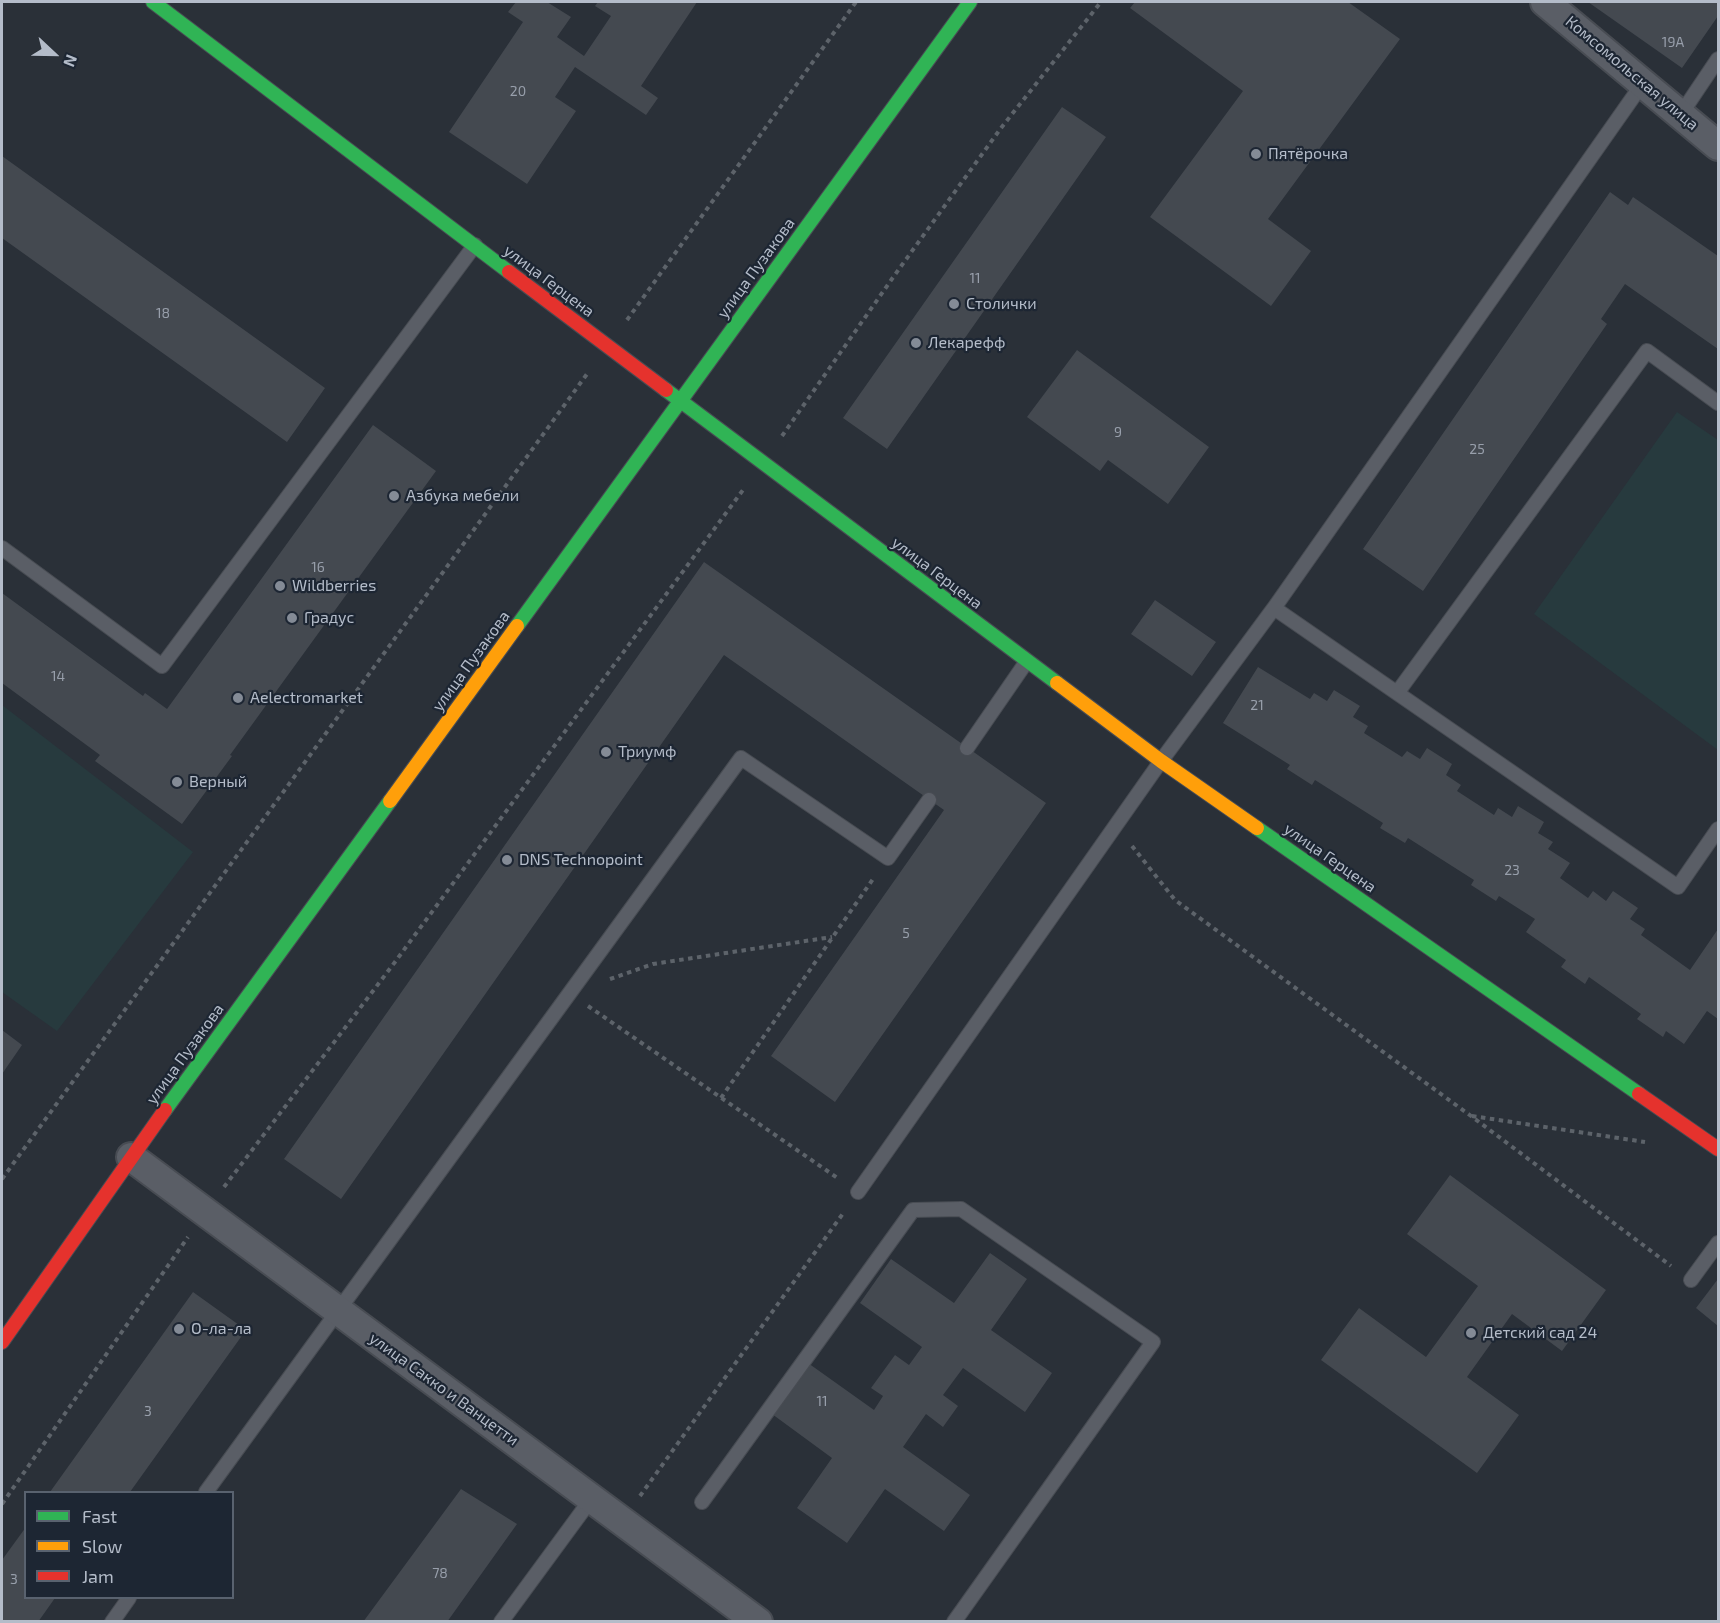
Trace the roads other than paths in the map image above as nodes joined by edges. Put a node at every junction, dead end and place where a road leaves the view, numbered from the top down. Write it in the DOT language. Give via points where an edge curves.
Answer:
graph roads {
  1 [pos="153,2"];
  2 [pos="970,2"];
  3 [pos="1545,2"];
  4 [pos="1719,59"];
  5 [pos="1643,83"];
  6 [pos="1681,114"];
  7 [pos="1719,146"];
  8 [pos="475,245"];
  9 [pos="680,401"];
  10 [pos="1719,403"];
  11 [pos="2,548"];
  12 [pos="1274,608"];
  13 [pos="1027,661"];
  14 [pos="1397,693"];
  15 [pos="967,748"];
  16 [pos="1161,761"];
  17 [pos="929,800"];
  18 [pos="1719,829"];
  19 [pos="1719,1149"];
  20 [pos="131,1157"];
  21 [pos="858,1192"];
  22 [pos="1719,1243"];
  23 [pos="1691,1280"];
  24 [pos="339,1311"];
  25 [pos="2,1342"];
  26 [pos="207,1491"];
  27 [pos="592,1498"];
  28 [pos="702,1502"];
  29 [pos="128,1599"];
  30 [pos="112,1622"];
  31 [pos="501,1622"];
  32 [pos="758,1622"];
  33 [pos="954,1622"];
  1 -- 8 [label="street, улица Герцена"];
  2 -- 9 [label="street, улица Пузакова"];
  3 -- 5 [label="street, Комсомольская улица"];
  4 -- 6 [label="lane"];
  5 -- 6 [label="street, Комсомольская улица"];
  5 -- 12 [label="lane"];
  6 -- 7 [label="street, Комсомольская улица"];
  8 -- 9 [label="street, улица Герцена"];
  8 -- 11 [label="lane" via="162,666"];
  9 -- 13 [label="street, улица Герцена"];
  9 -- 20 [label="street, улица Пузакова"];
  10 -- 14 [label="lane" via="1647,351"];
  12 -- 14 [label="lane"];
  12 -- 16 [label="lane"];
  13 -- 15 [label="lane"];
  13 -- 16 [label="street, улица Герцена"];
  14 -- 18 [label="lane" via="1678,887"];
  16 -- 19 [label="street, улица Герцена"];
  16 -- 21 [label="lane"];
  17 -- 24 [label="lane" via="888,858 741,758"];
  20 -- 24 [label="street, улица Сакко и Ванцетти"];
  20 -- 25 [label="street, улица Пузакова"];
  22 -- 23 [label="lane"];
  24 -- 26 [label="lane"];
  24 -- 27 [label="street, улица Сакко и Ванцетти"];
  27 -- 31 [label="lane"];
  27 -- 32 [label="street, улица Сакко и Ванцетти"];
  28 -- 33 [label="lane" via="913,1210 961,1209 1153,1342"];
  29 -- 30 [label="lane"];
}
